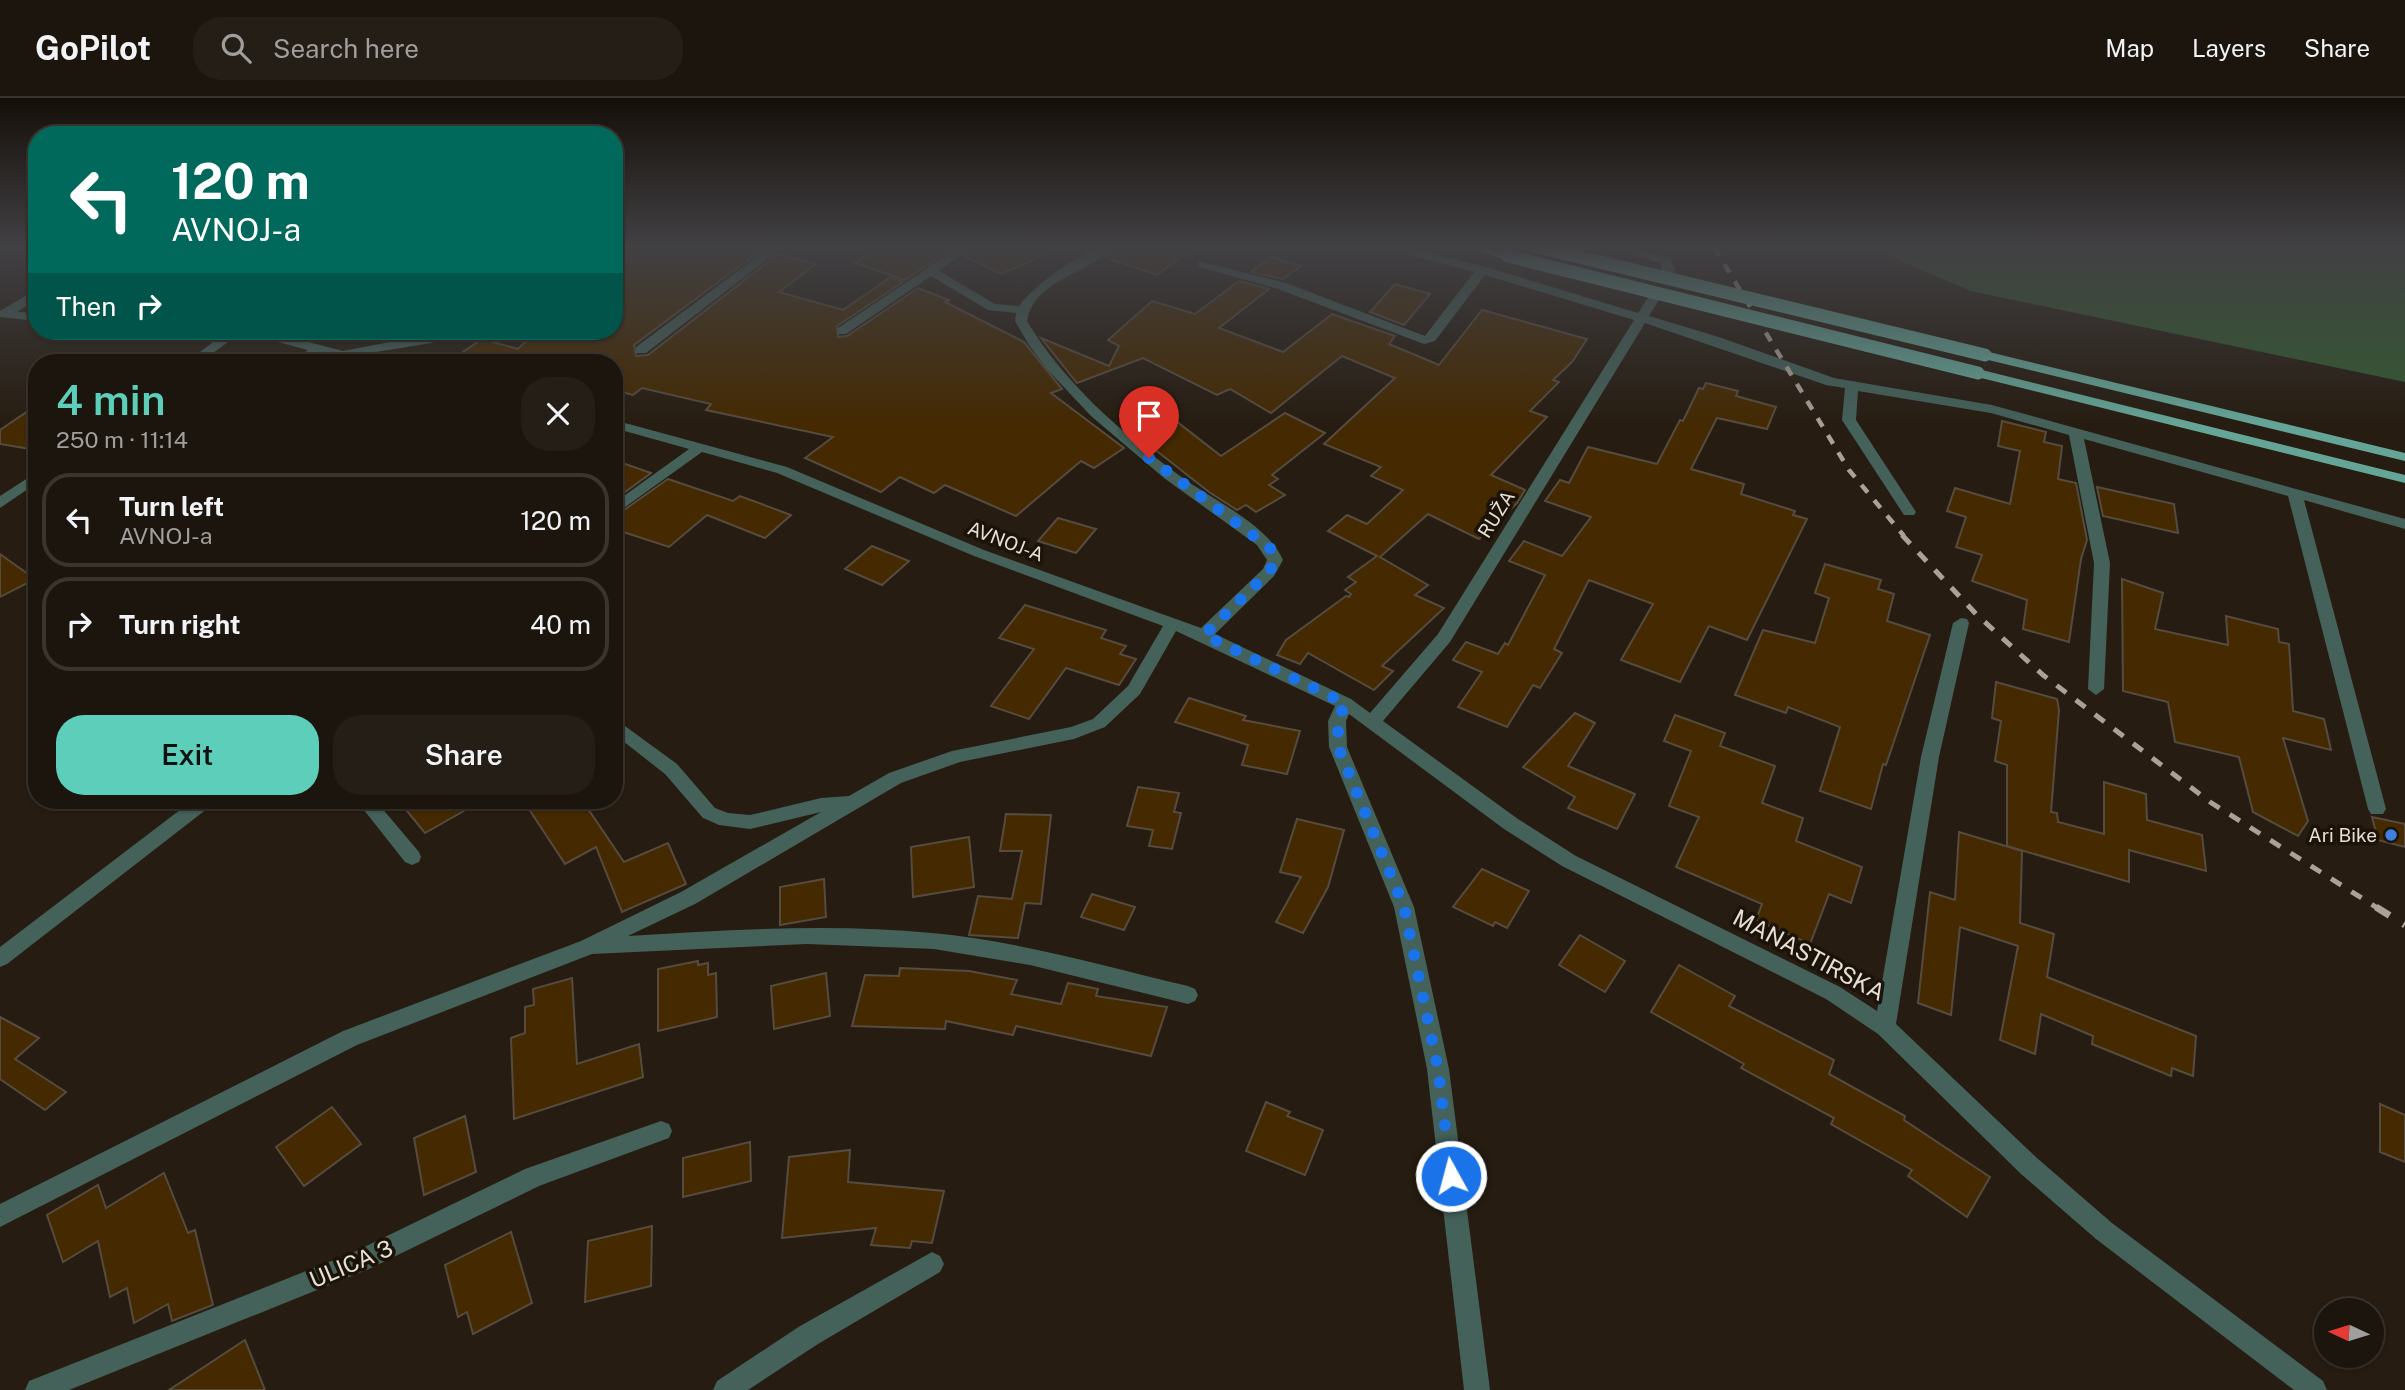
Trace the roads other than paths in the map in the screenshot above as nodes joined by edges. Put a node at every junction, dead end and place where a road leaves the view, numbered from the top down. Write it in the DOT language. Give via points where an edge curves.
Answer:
graph roads {
  1 [pos="697,307"];
  2 [pos="878,307"];
  3 [pos="999,307"];
  4 [pos="1023,307"];
  5 [pos="1338,307"];
  6 [pos="1454,307"];
  7 [pos="1602,307"];
  8 [pos="1649,307"];
  9 [pos="1712,307"];
  10 [pos="1788,307"];
  11 [pos="1021,310"];
  12 [pos="3,314"];
  13 [pos="28,316"];
  14 [pos="1643,320"];
  15 [pos="842,331"];
  16 [pos="223,340"];
  17 [pos="284,340"];
  18 [pos="425,340"];
  19 [pos="318,349"];
  20 [pos="641,350"];
  21 [pos="204,354"];
  22 [pos="311,354"];
  23 [pos="341,354"];
  24 [pos="1852,386"];
  25 [pos="623,426"];
  26 [pos="2077,433"];
  27 [pos="699,446"];
  28 [pos="2405,457"];
  29 [pos="2405,479"];
  30 [pos="28,483"];
  31 [pos="2294,491"];
  32 [pos="0,503"];
  33 [pos="623,503"];
  34 [pos="1909,512"];
  35 [pos="2405,524"];
  36 [pos="1173,623"];
  37 [pos="1961,623"];
  38 [pos="1204,635"];
  39 [pos="2096,689"];
  40 [pos="1345,703"];
  41 [pos="1373,722"];
  42 [pos="623,731"];
  43 [pos="852,802"];
  44 [pos="194,809"];
  45 [pos="373,809"];
  46 [pos="2377,810"];
  47 [pos="412,857"];
  48 [pos="588,947"];
  49 [pos="0,958"];
  50 [pos="1188,995"];
  51 [pos="1885,1027"];
  52 [pos="661,1131"];
  53 [pos="0,1216"];
  54 [pos="932,1264"];
  55 [pos="38,1390"];
  56 [pos="726,1390"];
  57 [pos="1477,1390"];
  58 [pos="2314,1390"];
  1 -- 20 [label="street"];
  2 -- 15 [label="street"];
  3 -- 11 [label="street"];
  4 -- 11 [label="street"];
  5 -- 6 [label="street" via="1424,340 1431,338"];
  7 -- 14 [label="street"];
  8 -- 14 [label="street, RUŽA"];
  9 -- 29 [label="main road, bridge"];
  10 -- 28 [label="main road, bridge"];
  11 -- 38 [label="street" via="1022,325 1043,355 1092,408 1165,473 1269,547 1275,561 1269,572"];
  12 -- 13 [label="street"];
  14 -- 24 [label="street"];
  14 -- 41 [label="street, RUŽA" via="1444,638"];
  16 -- 21 [label="street"];
  17 -- 19 [label="street"];
  18 -- 23 [label="street"];
  19 -- 22 [label="street"];
  19 -- 23 [label="street"];
  24 -- 26 [label="street" via="1992,409"];
  24 -- 34 [label="street" via="1849,420"];
  25 -- 27 [label="street, AVNOJ-A"];
  26 -- 31 [label="street"];
  26 -- 39 [label="street" via="2102,563"];
  27 -- 33 [label="street"];
  27 -- 36 [label="street, AVNOJ-A" via="782,470 979,553"];
  30 -- 32 [label="street"];
  31 -- 35 [label="street"];
  31 -- 46 [label="street"];
  36 -- 38 [label="street, AVNOJ-A"];
  36 -- 43 [label="street" via="1134,690 1098,723 1074,733 958,756 895,778"];
  37 -- 51 [label="street" via="1930,757"];
  38 -- 40 [label="street, AVNOJ-A"];
  40 -- 41 [label="street, AVNOJ-A"];
  40 -- 57 [label="street" via="1338,721 1338,747 1404,907 1438,1069"];
  41 -- 51 [label="street, MANASTIRSKA" via="1569,861 1833,993"];
  42 -- 43 [label="street" via="671,769 709,813 726,820 750,822 821,804"];
  43 -- 48 [label="street" via="688,898"];
  44 -- 49 [label="street"];
  45 -- 47 [label="street"];
  48 -- 50 [label="street" via="805,935 914,939 998,951"];
  48 -- 53 [label="street" via="350,1038"];
  51 -- 58 [label="street, MANASTIRSKA" via="2029,1166 2104,1231"];
  52 -- 55 [label="street, ULICA 3" via="533,1177 361,1261"];
  54 -- 56 [label="street" via="809,1335"];
}
